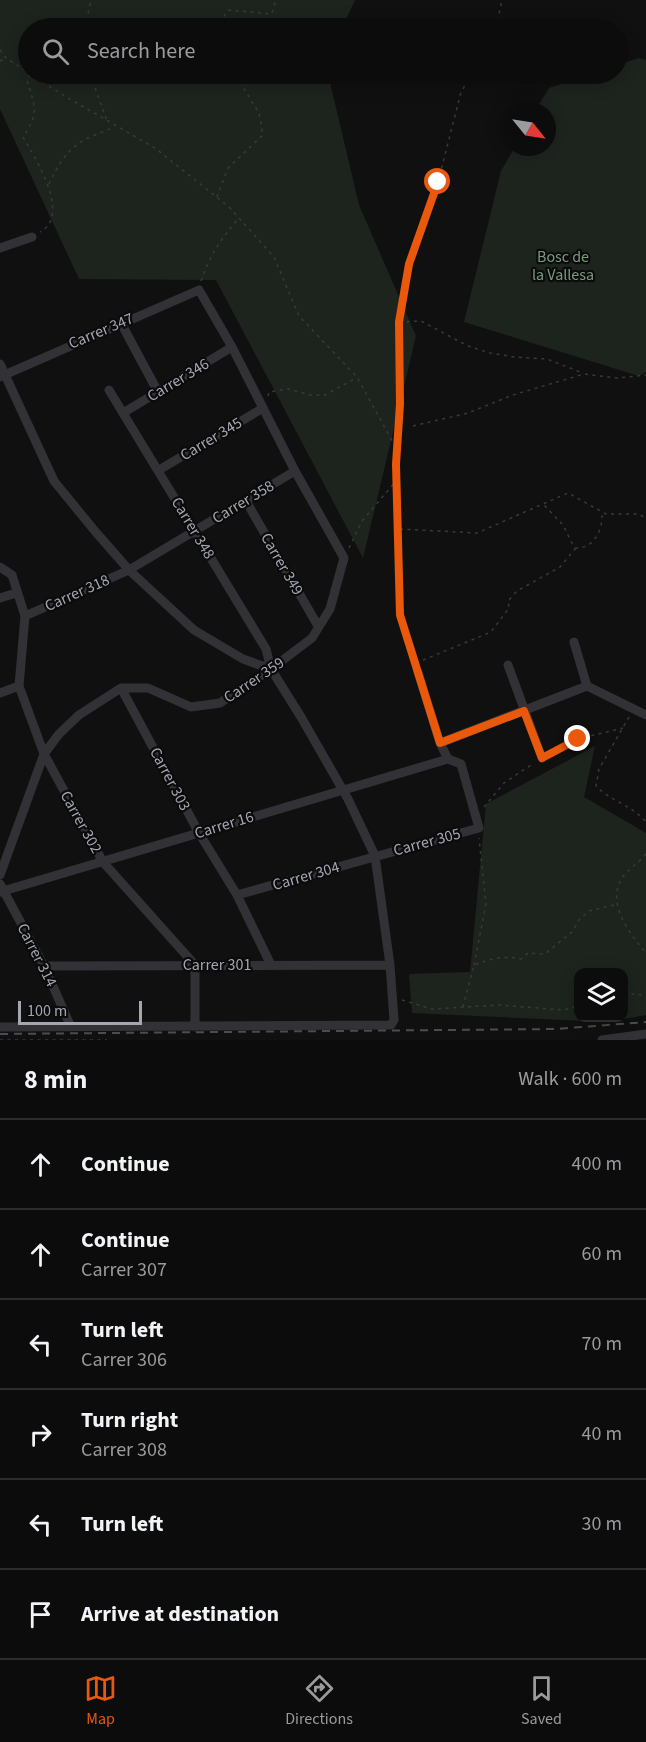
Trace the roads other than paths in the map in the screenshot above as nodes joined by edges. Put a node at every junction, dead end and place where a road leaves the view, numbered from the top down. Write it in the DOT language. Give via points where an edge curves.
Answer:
graph roads {
  1 [pos="32,237"];
  2 [pos="0,248"];
  3 [pos="121,322"];
  4 [pos="232,347"];
  5 [pos="0,364"];
  6 [pos="2,375"];
  7 [pos="109,390"];
  8 [pos="158,392"];
  9 [pos="263,408"];
  10 [pos="123,413"];
  11 [pos="159,470"];
  12 [pos="295,471"];
  13 [pos="246,501"];
  14 [pos="195,530"];
  15 [pos="0,567"];
  16 [pos="129,570"];
  17 [pos="16,593"];
  18 [pos="0,598"];
  19 [pos="26,616"];
  20 [pos="318,626"];
  21 [pos="574,642"];
  22 [pos="508,665"];
  23 [pos="417,667"];
  24 [pos="271,669"];
  25 [pos="19,686"];
  26 [pos="587,686"];
  27 [pos="121,688"];
  28 [pos="0,693"];
  29 [pos="524,711"];
  30 [pos="646,715"];
  31 [pos="440,743"];
  32 [pos="44,754"];
  33 [pos="542,758"];
  34 [pos="448,759"];
  35 [pos="342,789"];
  36 [pos="199,833"];
  37 [pos="375,856"];
  38 [pos="103,862"];
  39 [pos="0,875"];
  40 [pos="1,889"];
  41 [pos="237,895"];
  42 [pos="195,965"];
  43 [pos="271,965"];
  44 [pos="390,965"];
  45 [pos="44,966"];
  46 [pos="0,1027"];
  47 [pos="71,1027"];
  48 [pos="195,1027"];
  49 [pos="646,1034"];
  50 [pos="602,1040"];
  1 -- 2 [label="street"];
  3 -- 4 [label="street, Carrer 347" via="199,290"];
  3 -- 6 [label="street, Carrer 347"];
  3 -- 8 [label="street"];
  4 -- 8 [label="street, Carrer 346"];
  4 -- 9 [label="street"];
  5 -- 6 [label="street"];
  6 -- 16 [label="street" via="54,481"];
  7 -- 10 [label="street, Carrer 348"];
  8 -- 10 [label="street, Carrer 346"];
  9 -- 11 [label="street, Carrer 345"];
  9 -- 12 [label="street"];
  10 -- 11 [label="street, Carrer 348"];
  11 -- 14 [label="street, Carrer 348"];
  12 -- 13 [label="street, Carrer 358"];
  12 -- 20 [label="street, Carrer 359" via="344,558 330,609"];
  13 -- 14 [label="street, Carrer 358"];
  13 -- 20 [label="street, Carrer 349"];
  14 -- 16 [label="street, Carrer 358"];
  14 -- 24 [label="street, Carrer 348" via="266,649"];
  15 -- 17 [label="street, Carrer 302" via="12,575"];
  16 -- 19 [label="street, Carrer 318"];
  16 -- 24 [label="street" via="194,630 243,659"];
  17 -- 18 [label="street"];
  17 -- 19 [label="street, Carrer 302"];
  19 -- 25 [label="street, Carrer 302"];
  20 -- 24 [label="street, Carrer 359" via="312,638"];
  21 -- 26 [label="street"];
  22 -- 29 [label="street"];
  23 -- 31 [label="street"];
  24 -- 27 [label="street, Carrer 359" via="220,703 191,707 148,688"];
  24 -- 35 [label="street, Carrer 348"];
  25 -- 28 [label="street"];
  25 -- 32 [label="street, Carrer 302"];
  26 -- 29 [label="street"];
  26 -- 30 [label="street"];
  27 -- 32 [label="street" via="79,716"];
  27 -- 36 [label="street, Carrer 303"];
  29 -- 31 [label="street"];
  29 -- 33 [label="street"];
  31 -- 34 [label="street"];
  32 -- 38 [label="street, Carrer 302"];
  32 -- 39 [label="street"];
  34 -- 35 [label="street, Carrer 16"];
  34 -- 37 [label="street, Carrer 305" via="461,764 479,828"];
  35 -- 36 [label="street, Carrer 16"];
  35 -- 37 [label="street, Carrer 348"];
  36 -- 38 [label="street, Carrer 16"];
  36 -- 41 [label="street, Carrer 303"];
  37 -- 41 [label="street, Carrer 304"];
  37 -- 44 [label="street, Carrer 348"];
  38 -- 40 [label="street, Carrer 16"];
  38 -- 42 [label="street, Carrer 302"];
  40 -- 45 [label="street, Carrer 314"];
  41 -- 43 [label="street, Carrer 303"];
  42 -- 43 [label="street, Carrer 301"];
  42 -- 45 [label="street, Carrer 301"];
  42 -- 48 [label="street"];
  43 -- 44 [label="street, Carrer 301"];
  44 -- 48 [label="street, Carrer 348" via="394,1020 391,1025"];
  45 -- 47 [label="street, Carrer 314"];
  46 -- 47 [label="street"];
  47 -- 48 [label="street"];
  49 -- 50 [label="street"];
}
